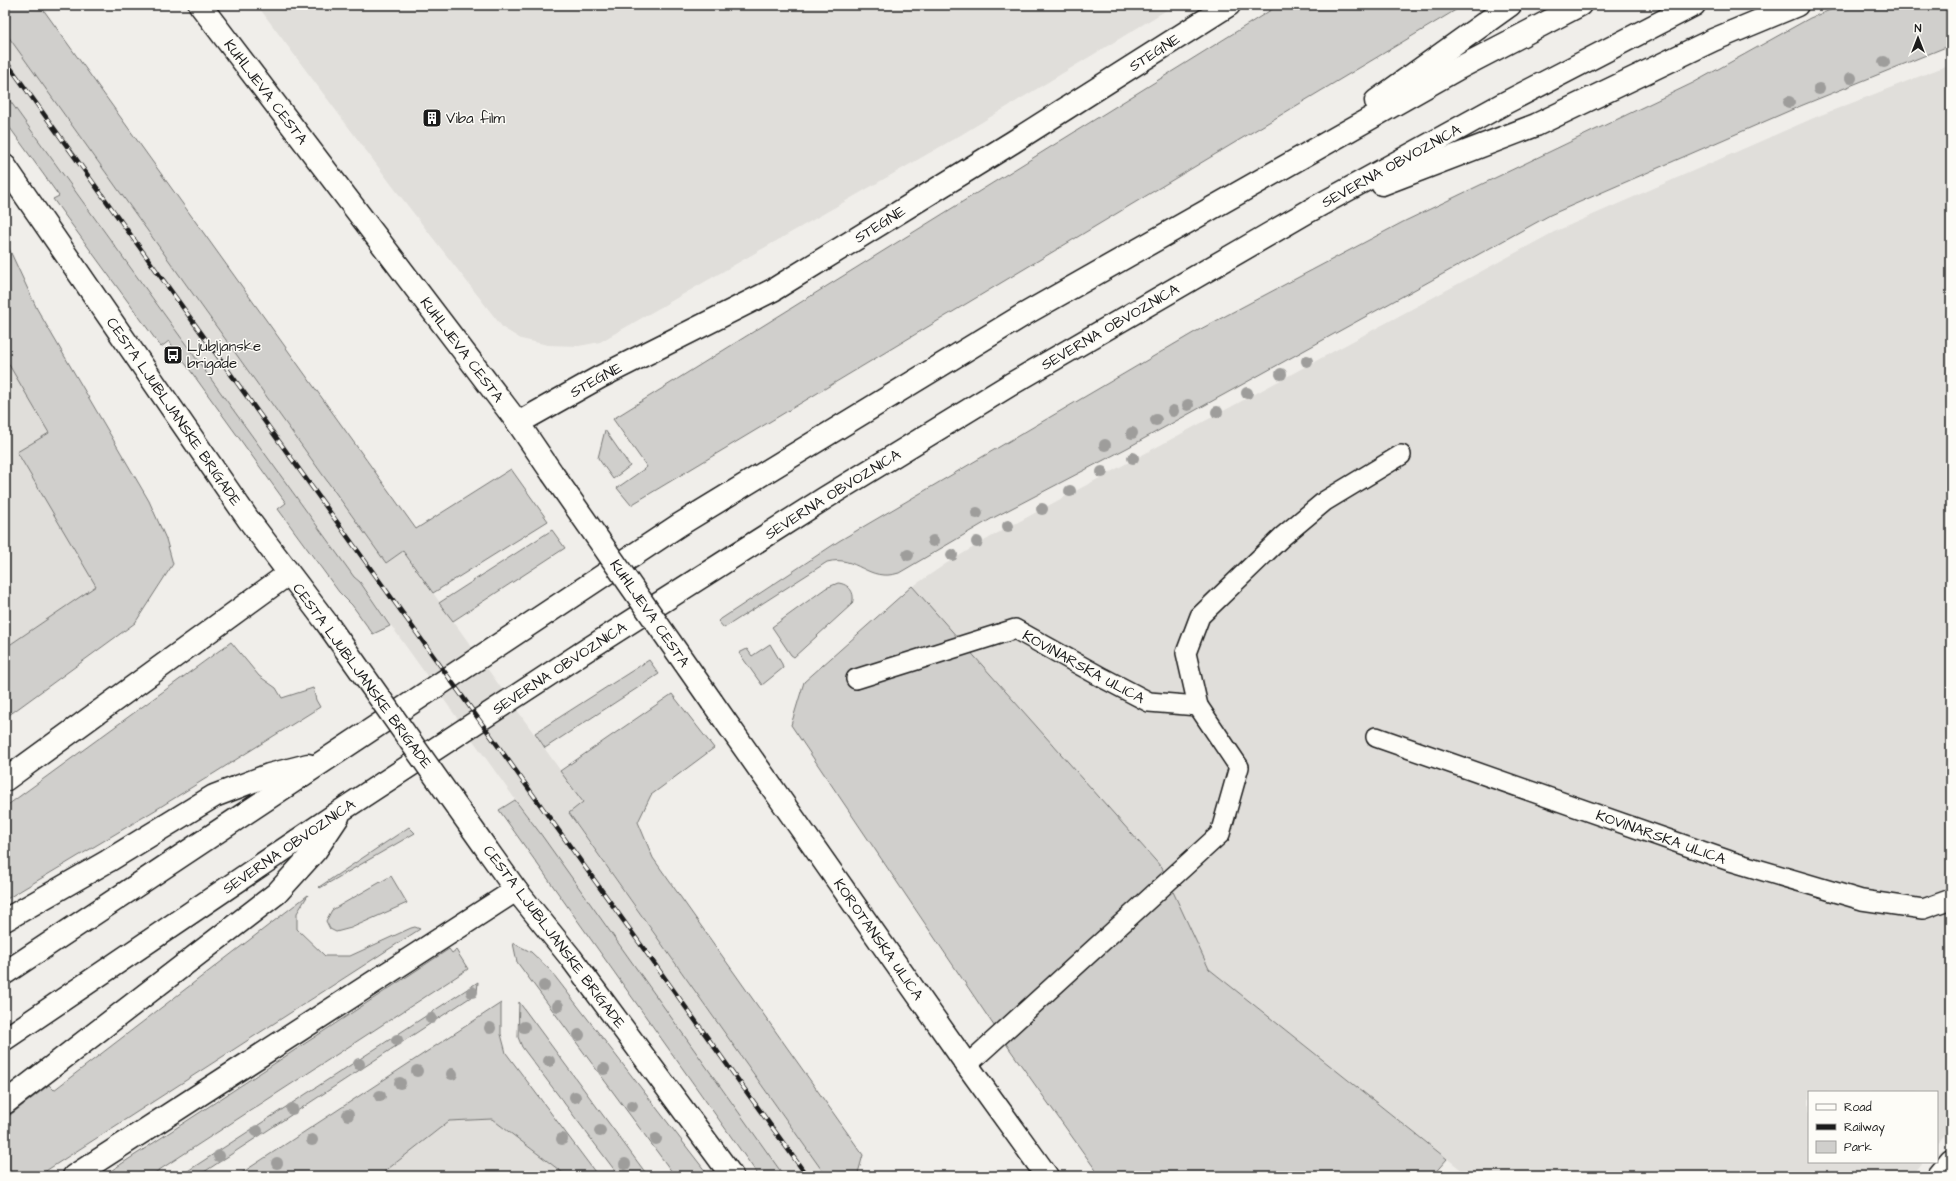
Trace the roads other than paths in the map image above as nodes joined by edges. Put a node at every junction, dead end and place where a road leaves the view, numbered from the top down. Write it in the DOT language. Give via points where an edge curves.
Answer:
graph roads {
  1 [pos="200,5"];
  2 [pos="1229,5"];
  3 [pos="1510,5"];
  4 [pos="1580,5"];
  5 [pos="1694,5"];
  6 [pos="1797,5"];
  7 [pos="1296,159"];
  8 [pos="5,166"];
  9 [pos="1309,212"];
  10 [pos="518,423"];
  11 [pos="1401,455"];
  12 [pos="288,574"];
  13 [pos="856,679"];
  14 [pos="712,702"];
  15 [pos="1198,706"];
  16 [pos="1376,737"];
  17 [pos="323,761"];
  18 [pos="5,780"];
  19 [pos="345,808"];
  20 [pos="516,890"];
  21 [pos="1951,899"];
  22 [pos="5,920"];
  23 [pos="5,973"];
  24 [pos="5,1039"];
  25 [pos="967,1065"];
  26 [pos="5,1103"];
  27 [pos="1951,1160"];
  28 [pos="74,1176"];
  29 [pos="732,1176"];
  30 [pos="1048,1176"];
  31 [pos="1938,1176"];
  1 -- 10 [label="main road, KUHLJEVA CESTA"];
  2 -- 10 [label="main road, STEGNE" via="773,290"];
  3 -- 7 [label="main road"];
  4 -- 7 [label="main road" via="1459,68"];
  5 -- 9 [label="main road, SEVERNA OBVOZNICA" via="1503,104"];
  6 -- 9 [label="main road" via="1713,40 1536,125"];
  7 -- 17 [label="main road" via="1025,314 679,525"];
  8 -- 12 [label="main road, CESTA LJUBLJANSKE BRIGADE"];
  9 -- 19 [label="main road, SEVERNA OBVOZNICA" via="1012,383 832,494"];
  10 -- 14 [label="main road, KUHLJEVA CESTA, bridge"];
  11 -- 15 [label="lane" via="1325,501 1282,537 1200,616 1186,653"];
  12 -- 18 [label="main road"];
  12 -- 20 [label="main road, CESTA LJUBLJANSKE BRIGADE, bridge" via="326,622"];
  13 -- 15 [label="lane, KOVINARSKA ULICA" via="1014,629 1150,702"];
  14 -- 25 [label="main road, KOROTANSKA ULICA"];
  15 -- 25 [label="lane" via="1239,767 1220,834"];
  16 -- 21 [label="lane, KOVINARSKA ULICA" via="1730,861 1862,900 1923,909"];
  17 -- 22 [label="main road" via="269,775 214,796"];
  17 -- 23 [label="main road"];
  19 -- 24 [label="main road, SEVERNA OBVOZNICA"];
  19 -- 26 [label="main road" via="316,850 277,893"];
  20 -- 28 [label="main road"];
  20 -- 29 [label="main road, CESTA LJUBLJANSKE BRIGADE" via="570,958"];
  25 -- 30 [label="main road, KOROTANSKA ULICA"];
  27 -- 31 [label="main road"];
}
